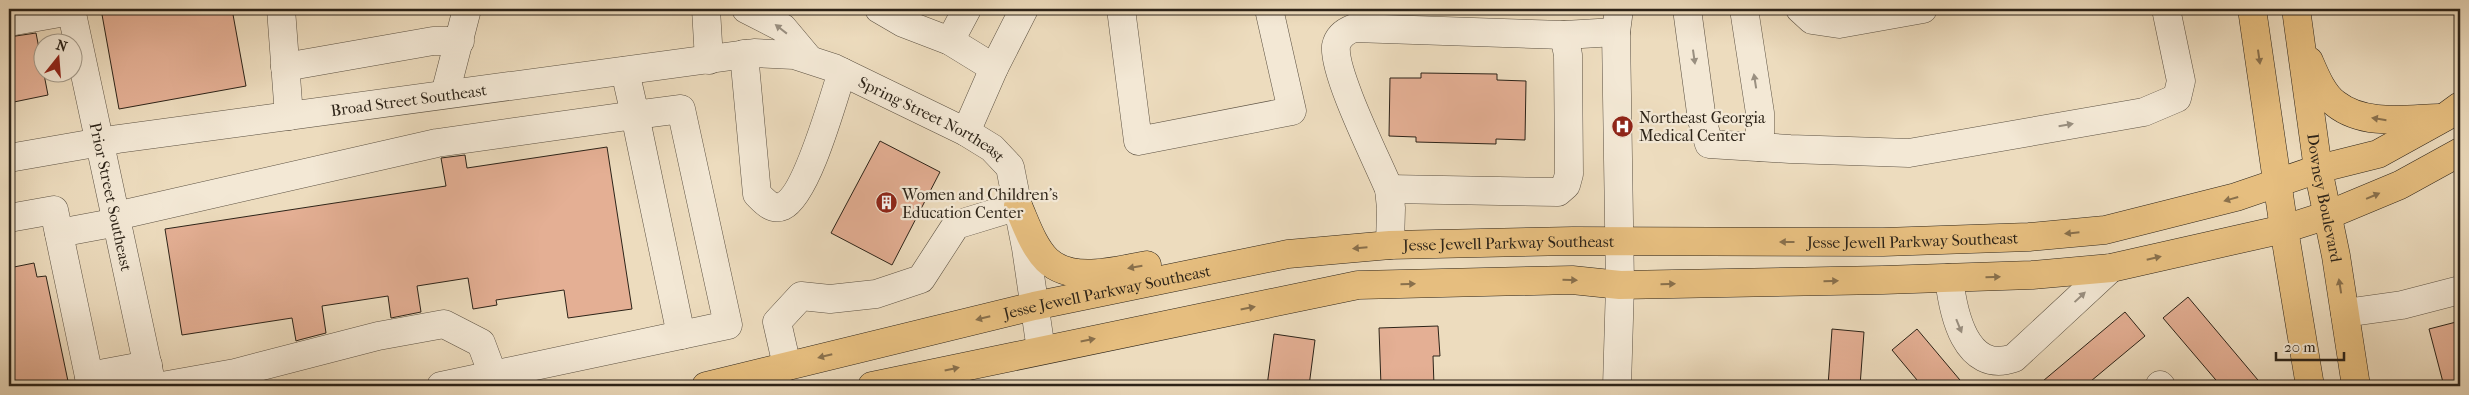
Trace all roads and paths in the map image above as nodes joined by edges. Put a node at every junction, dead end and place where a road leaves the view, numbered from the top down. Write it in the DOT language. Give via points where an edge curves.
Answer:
graph roads {
  1 [pos="281,9"];
  2 [pos="467,9"];
  3 [pos="706,9"];
  4 [pos="746,9"];
  5 [pos="879,9"];
  6 [pos="967,9"];
  7 [pos="1024,9"];
  8 [pos="1121,9"];
  9 [pos="1269,9"];
  10 [pos="1687,9"];
  11 [pos="1744,9"];
  12 [pos="1800,9"];
  13 [pos="1923,9"];
  14 [pos="2166,9"];
  15 [pos="2252,9"];
  16 [pos="2296,9"];
  17 [pos="71,10"];
  18 [pos="906,16"];
  19 [pos="1618,20"];
  20 [pos="9,22"];
  21 [pos="1564,35"];
  22 [pos="460,40"];
  23 [pos="950,41"];
  24 [pos="2301,42"];
  25 [pos="744,54"];
  26 [pos="809,59"];
  27 [pos="709,60"];
  28 [pos="286,67"];
  29 [pos="994,68"];
  30 [pos="625,71"];
  31 [pos="842,72"];
  32 [pos="445,94"];
  33 [pos="2453,112"];
  34 [pos="635,115"];
  35 [pos="289,116"];
  36 [pos="966,132"];
  37 [pos="100,143"];
  38 [pos="1760,147"];
  39 [pos="2460,152"];
  40 [pos="9,158"];
  41 [pos="2318,169"];
  42 [pos="2277,184"];
  43 [pos="1389,189"];
  44 [pos="1018,206"];
  45 [pos="2328,216"];
  46 [pos="9,218"];
  47 [pos="117,219"];
  48 [pos="2284,229"];
  49 [pos="59,233"];
  50 [pos="1619,243"];
  51 [pos="1390,245"];
  52 [pos="1288,254"];
  53 [pos="2111,268"];
  54 [pos="1949,278"];
  55 [pos="1620,285"];
  56 [pos="2460,290"];
  57 [pos="1034,306"];
  58 [pos="2345,313"];
  59 [pos="681,335"];
  60 [pos="1040,350"];
  61 [pos="787,366"];
  62 [pos="154,379"];
  63 [pos="495,380"];
  64 [pos="90,381"];
  65 [pos="206,382"];
  66 [pos="441,386"];
  67 [pos="706,386"];
  68 [pos="872,386"];
  69 [pos="1617,386"];
  70 [pos="2310,386"];
  71 [pos="2356,386"];
  1 -- 28 [label="street"];
  2 -- 22 [label="street"];
  3 -- 27 [label="street"];
  26 -- 4 [label="street, Spring Street Northeast, one-way" via="783,28"];
  5 -- 18 [label="street"];
  6 -- 23 [label="street"];
  7 -- 29 [label="street"];
  8 -- 9 [label="street" via="1138,140 1292,111"];
  10 -- 38 [label="street, one-way" via="1702,120 1709,144"];
  38 -- 11 [label="street, one-way" via="1760,112"];
  12 -- 13 [label="street" via="1812,20 1839,24"];
  38 -- 14 [label="street, one-way" via="1909,153 2144,112 2177,98 2181,81"];
  15 -- 42 [label="main road, one-way"];
  16 -- 24 [label="main road, Downey Boulevard"];
  17 -- 20 [label="street"];
  17 -- 37 [label="street, Prior Street Southeast"];
  18 -- 23 [label="street"];
  19 -- 21 [label="street"];
  19 -- 50 [label="street"];
  21 -- 43 [label="street" via="1568,56 1569,174 1566,184 1558,192"];
  21 -- 43 [label="street" via="1354,28 1343,33 1336,45 1339,72"];
  22 -- 28 [label="street" via="433,41"];
  22 -- 32 [label="street"];
  23 -- 29 [label="street"];
  33 -- 24 [label="main road, one-way" via="2390,120 2360,116 2335,104 2318,80"];
  24 -- 41 [label="main road, Downey Boulevard"];
  25 -- 26 [label="street, Broad Street Southeast" via="777,53"];
  25 -- 27 [label="street, Broad Street Southeast"];
  25 -- 31 [label="street" via="757,194 774,207 783,206 792,198 808,172"];
  26 -- 31 [label="street, Spring Street Northeast"];
  27 -- 30 [label="street, Broad Street Southeast"];
  28 -- 35 [label="street"];
  29 -- 36 [label="street"];
  30 -- 32 [label="street, Broad Street Southeast"];
  30 -- 34 [label="street"];
  31 -- 36 [label="street, Spring Street Northeast"];
  32 -- 35 [label="street, Broad Street Southeast"];
  33 -- 41 [label="main road, Jesse Jewell Parkway Southeast" via="2378,154"];
  34 -- 47 [label="street" via="437,143"];
  34 -- 59 [label="street"];
  34 -- 59 [label="street" via="681,109 728,325"];
  35 -- 37 [label="street, Broad Street Southeast"];
  36 -- 44 [label="street, Spring Street Northeast" via="992,148 1010,167"];
  37 -- 40 [label="street, Broad Street Southeast"];
  37 -- 47 [label="street, Prior Street Southeast"];
  45 -- 39 [label="main road, one-way" via="2400,185"];
  41 -- 42 [label="main road, Jesse Jewell Parkway Southeast"];
  41 -- 45 [label="main road, Downey Boulevard"];
  42 -- 48 [label="main road"];
  42 -- 50 [label="main road, Jesse Jewell Parkway Southeast, one-way" via="2173,215 2105,230 2029,238"];
  43 -- 51 [label="street"];
  52 -- 44 [label="main road, one-way" via="1207,254 1094,273 1067,272 1042,254"];
  44 -- 57 [label="street, Spring Street Northeast"];
  44 -- 61 [label="street" via="956,225 921,279 876,294 830,299 801,296 777,322"];
  45 -- 48 [label="main road"];
  58 -- 45 [label="main road, Downey Boulevard, one-way"];
  46 -- 49 [label="street" via="54,210"];
  47 -- 49 [label="street"];
  47 -- 62 [label="street, Prior Street Southeast"];
  53 -- 48 [label="main road, one-way"];
  48 -- 70 [label="main road"];
  49 -- 64 [label="street"];
  50 -- 51 [label="main road, Jesse Jewell Parkway Southeast"];
  50 -- 55 [label="street"];
  51 -- 52 [label="main road, Jesse Jewell Parkway Southeast, one-way"];
  52 -- 57 [label="main road, Jesse Jewell Parkway Southeast"];
  54 -- 53 [label="main road, one-way"];
  54 -- 53 [label="street, one-way" via="1952,307 1969,346 1985,357 2003,362 2014,358"];
  55 -- 54 [label="main road, one-way"];
  60 -- 55 [label="main road, one-way" via="1358,285 1572,280"];
  55 -- 69 [label="street"];
  56 -- 58 [label="street" via="2402,305"];
  57 -- 60 [label="street, Spring Street Northeast"];
  57 -- 61 [label="main road, Jesse Jewell Parkway Southeast, one-way"];
  58 -- 71 [label="main road, Downey Boulevard"];
  59 -- 63 [label="street"];
  68 -- 60 [label="main road, one-way"];
  61 -- 67 [label="main road, Jesse Jewell Parkway Southeast"];
  62 -- 64 [label="street"];
  62 -- 65 [label="street"];
  63 -- 65 [label="street" via="481,343 444,324 378,336"];
  63 -- 66 [label="street"];
}
